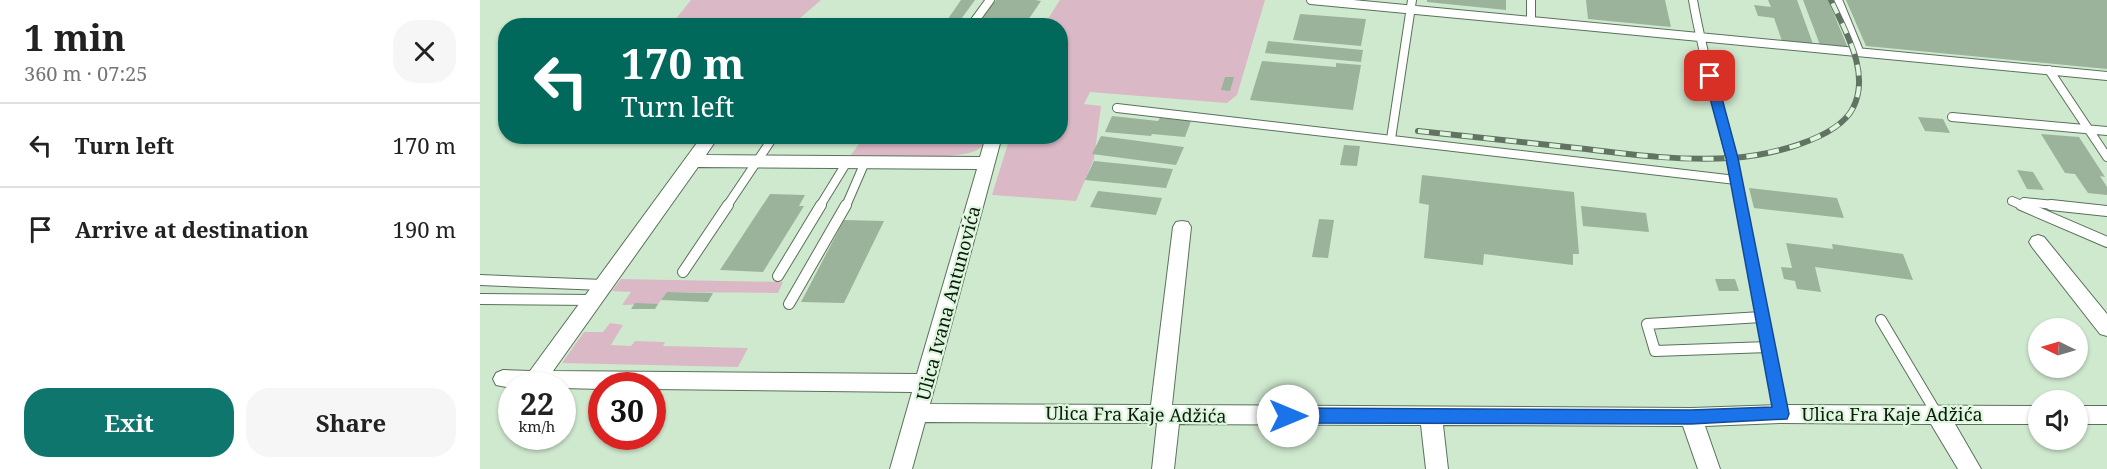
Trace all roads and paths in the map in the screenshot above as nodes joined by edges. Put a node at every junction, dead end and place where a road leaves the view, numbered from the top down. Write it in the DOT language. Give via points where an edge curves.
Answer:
graph roads {
  1 [pos="990,0"];
  2 [pos="1311,0"];
  3 [pos="1412,0"];
  4 [pos="1531,0"];
  5 [pos="1692,0"];
  6 [pos="1838,0"];
  7 [pos="1411,9"];
  8 [pos="977,18"];
  9 [pos="1531,20"];
  10 [pos="1699,35"];
  11 [pos="1859,51"];
  12 [pos="2049,70"];
  13 [pos="2107,76"];
  14 [pos="1117,108"];
  15 [pos="1953,117"];
  16 [pos="2089,129"];
  17 [pos="2107,131"];
  18 [pos="1391,139"];
  19 [pos="705,144"];
  20 [pos="769,144"];
  21 [pos="992,144"];
  22 [pos="2107,157"];
  23 [pos="693,161"];
  24 [pos="757,162"];
  25 [pos="847,162"];
  26 [pos="865,162"];
  27 [pos="986,163"];
  28 [pos="1736,180"];
  29 [pos="2107,211"];
  30 [pos="1182,227"];
  31 [pos="2038,242"];
  32 [pos="2107,242"];
  33 [pos="683,272"];
  34 [pos="778,276"];
  35 [pos="480,280"];
  36 [pos="604,285"];
  37 [pos="480,299"];
  38 [pos="593,300"];
  39 [pos="789,304"];
  40 [pos="1761,316"];
  41 [pos="1881,320"];
  42 [pos="2107,328"];
  43 [pos="1768,347"];
  44 [pos="541,372"];
  45 [pos="576,379"];
  46 [pos="926,383"];
  47 [pos="918,412"];
  48 [pos="1781,414"];
  49 [pos="1937,414"];
  50 [pos="1164,415"];
  51 [pos="2028,415"];
  52 [pos="2088,415"];
  53 [pos="2107,415"];
  54 [pos="1431,416"];
  55 [pos="1691,417"];
  56 [pos="901,469"];
  57 [pos="1163,469"];
  58 [pos="1437,469"];
  59 [pos="1709,469"];
  60 [pos="1970,469"];
  1 -- 8 [label="lane"];
  2 -- 7 [label="lane"];
  3 -- 7 [label="lane"];
  4 -- 9 [label="lane"];
  5 -- 10 [label="lane"];
  6 -- 11 [label="lane"];
  7 -- 9 [label="lane"];
  7 -- 18 [label="lane"];
  9 -- 10 [label="lane"];
  10 -- 11 [label="lane"];
  10 -- 28 [label="lane"];
  11 -- 12 [label="lane"];
  12 -- 13 [label="lane"];
  12 -- 16 [label="lane"];
  14 -- 18 [label="lane"];
  15 -- 16 [label="lane"];
  16 -- 17 [label="lane"];
  16 -- 22 [label="lane"];
  18 -- 28 [label="lane"];
  19 -- 23 [label="street"];
  20 -- 24 [label="lane"];
  21 -- 27 [label="street, Ulica Ivana Antunovića"];
  23 -- 24 [label="street"];
  23 -- 36 [label="street"];
  24 -- 25 [label="street"];
  24 -- 33 [label="lane"];
  25 -- 26 [label="street"];
  25 -- 34 [label="lane"];
  26 -- 27 [label="street"];
  26 -- 39 [label="lane" via="847,204"];
  27 -- 46 [label="street, Ulica Ivana Antunovića"];
  28 -- 40 [label="lane"];
  29 -- 32 [label="lane" via="2012,201"];
  30 -- 50 [label="street"];
  31 -- 42 [label="street"];
  35 -- 36 [label="lane"];
  36 -- 38 [label="street"];
  37 -- 38 [label="lane"];
  38 -- 44 [label="street"];
  40 -- 43 [label="lane"];
  40 -- 43 [label="lane" via="1647,324 1655,351"];
  41 -- 49 [label="lane"];
  43 -- 48 [label="lane"];
  45 -- 46 [label="street"];
  46 -- 47 [label="street, Ulica Ivana Antunovića"];
  47 -- 50 [label="street, Ulica Fra Kaje Adžića"];
  47 -- 56 [label="street, Ulica Ivana Antunovića"];
  48 -- 49 [label="street, Ulica Fra Kaje Adžića"];
  48 -- 55 [label="street, Ulica Fra Kaje Adžića"];
  49 -- 51 [label="street, Ulica Fra Kaje Adžića"];
  49 -- 60 [label="street"];
  50 -- 54 [label="street, Ulica Fra Kaje Adžića"];
  50 -- 57 [label="street"];
  52 -- 53 [label="street"];
  54 -- 55 [label="street, Ulica Fra Kaje Adžića"];
  54 -- 58 [label="street"];
  55 -- 59 [label="street"];
}
